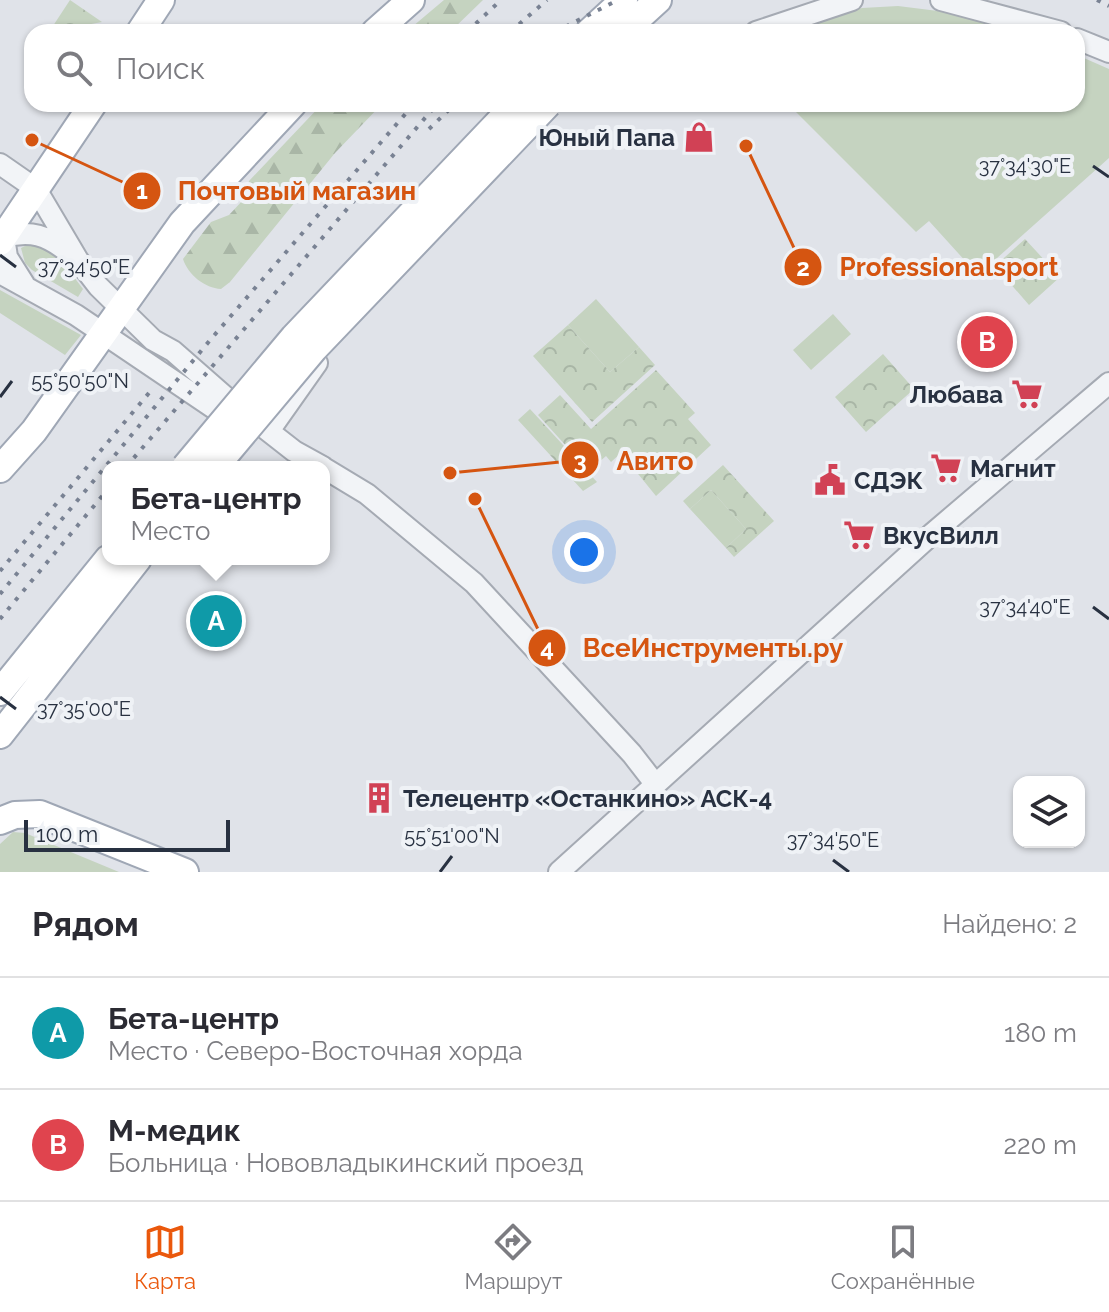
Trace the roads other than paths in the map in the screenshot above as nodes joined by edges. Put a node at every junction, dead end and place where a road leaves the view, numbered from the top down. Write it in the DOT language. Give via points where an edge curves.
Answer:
graph roads {
  1 [pos="161,0"];
  2 [pos="411,0"];
  3 [pos="624,0"];
  4 [pos="642,0"];
  5 [pos="658,0"];
  6 [pos="852,0"];
  7 [pos="941,0"];
  8 [pos="145,24"];
  9 [pos="384,24"];
  10 [pos="612,24"];
  11 [pos="616,24"];
  12 [pos="620,24"];
  13 [pos="780,24"];
  14 [pos="1031,24"];
  15 [pos="1085,42"];
  16 [pos="1109,52"];
  17 [pos="88,112"];
  18 [pos="286,112"];
  19 [pos="508,112"];
  20 [pos="528,112"];
  21 [pos="540,112"];
  22 [pos="0,164"];
  23 [pos="36,189"];
  24 [pos="2,240"];
  25 [pos="78,260"];
  26 [pos="0,273"];
  27 [pos="27,287"];
  28 [pos="120,308"];
  29 [pos="102,334"];
  30 [pos="1106,392"];
  31 [pos="269,431"];
  32 [pos="190,461"];
  33 [pos="220,461"];
  34 [pos="314,461"];
  35 [pos="0,469"];
  36 [pos="330,471"];
  37 [pos="103,565"];
  38 [pos="133,565"];
  39 [pos="0,692"];
  40 [pos="0,735"];
  41 [pos="656,785"];
  42 [pos="0,821"];
  43 [pos="185,872"];
  44 [pos="559,872"];
  1 -- 8 [label="main road"];
  2 -- 9 [label="main road"];
  3 -- 10 [label="main road"];
  4 -- 11 [label="street"];
  5 -- 12 [label="main road"];
  6 -- 13 [label="street"];
  7 -- 14 [label="street"];
  15 -- 16 [label="street"];
  17 -- 23 [label="main road"];
  18 -- 28 [label="main road" via="182,223"];
  19 -- 32 [label="main road, bridge" via="294,337"];
  20 -- 31 [label="street" via="404,248"];
  21 -- 33 [label="main road, bridge" via="314,349"];
  22 -- 23 [label="street"];
  23 -- 24 [label="main road"];
  23 -- 25 [label="street"];
  24 -- 25 [label="street" via="41,235"];
  24 -- 27 [label="street"];
  25 -- 28 [label="street"];
  26 -- 27 [label="street"];
  27 -- 29 [label="street"];
  28 -- 29 [label="main road"];
  28 -- 31 [label="street"];
  29 -- 31 [label="street" via="221,413"];
  29 -- 35 [label="main road" via="34,431"];
  30 -- 41 [label="street" via="933,533"];
  31 -- 34 [label="street"];
  36 -- 41 [label="street" via="367,494 474,583"];
  37 -- 39 [label="main road"];
  38 -- 40 [label="main road"];
  41 -- 44 [label="street"];
  42 -- 43 [label="main road" via="40,814"];
}
